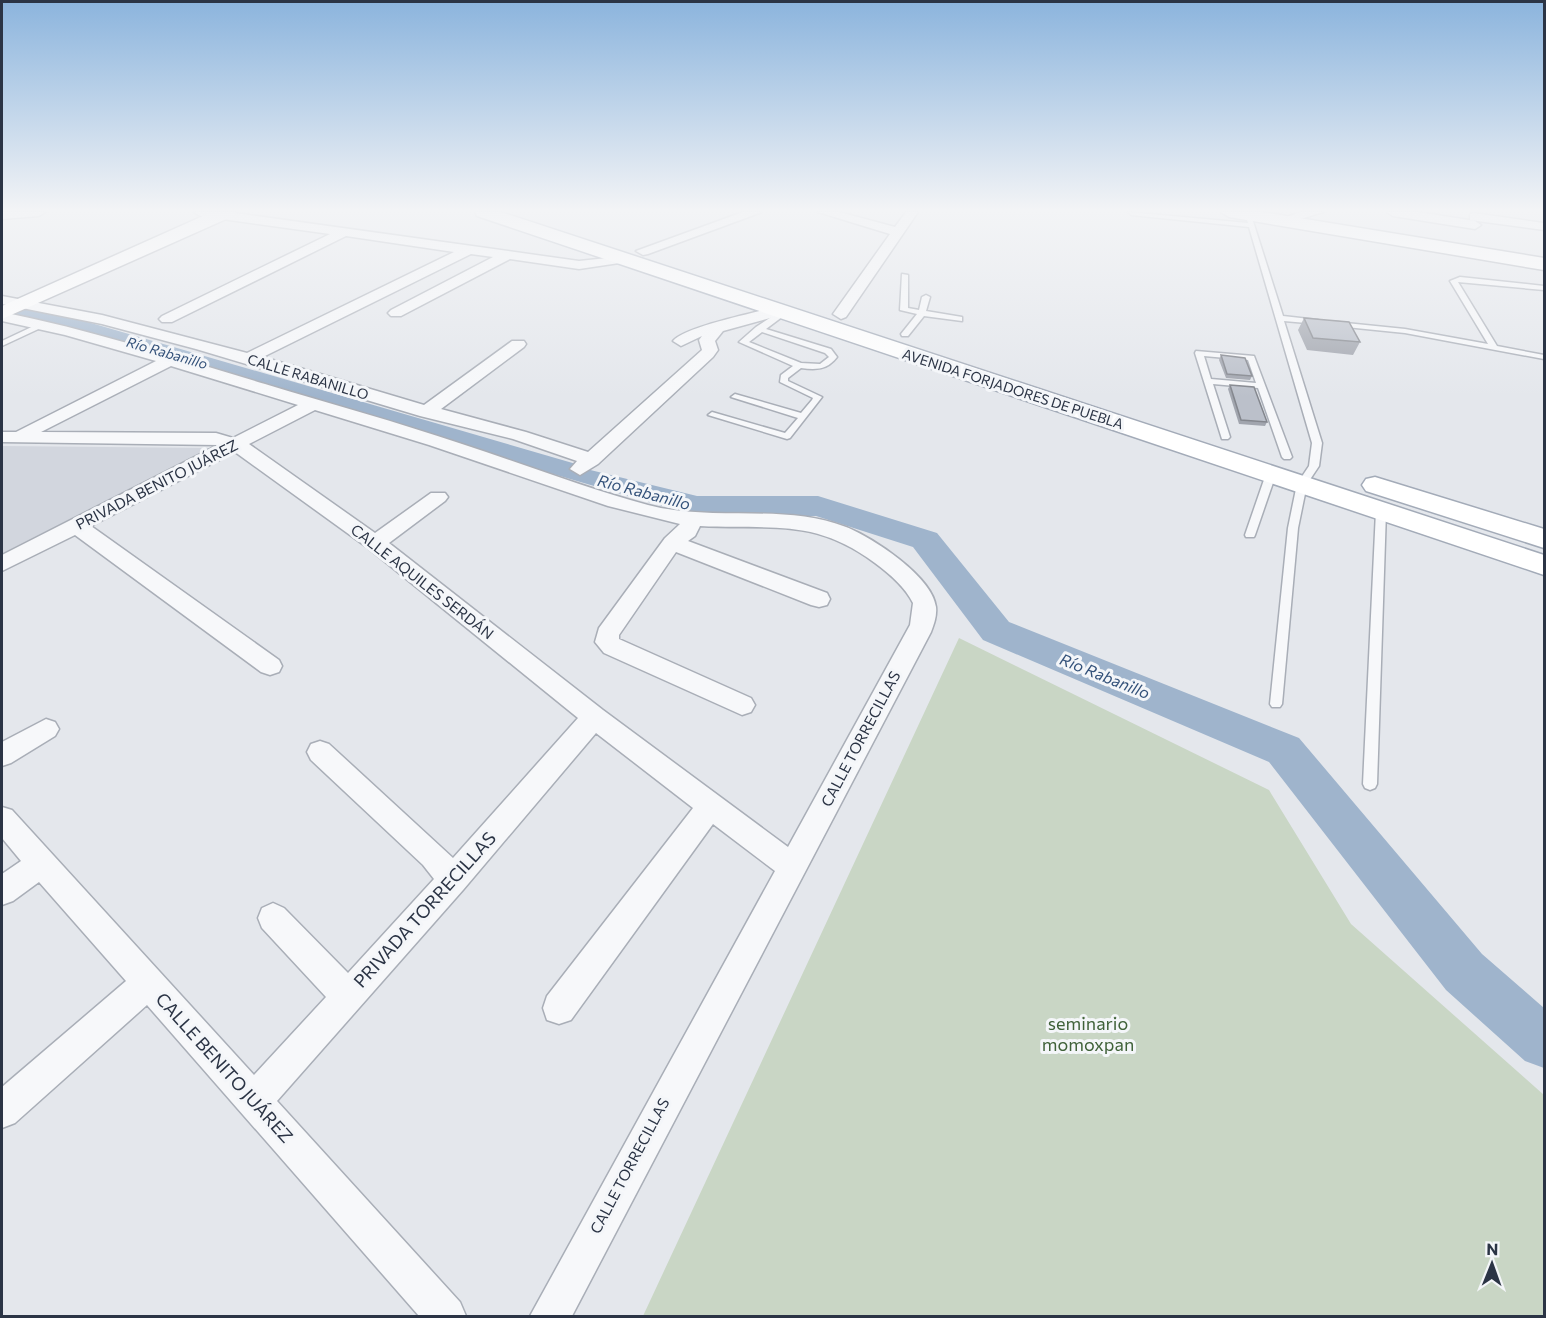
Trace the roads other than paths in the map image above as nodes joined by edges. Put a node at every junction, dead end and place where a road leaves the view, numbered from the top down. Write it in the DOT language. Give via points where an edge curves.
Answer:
graph roads {
  1 [pos="89,274"];
  2 [pos="260,274"];
  3 [pos="421,274"];
  4 [pos="472,274"];
  5 [pos="679,274"];
  6 [pos="698,274"];
  7 [pos="870,274"];
  8 [pos="1266,274"];
  9 [pos="904,275"];
  10 [pos="1545,288"];
  11 [pos="926,297"];
  12 [pos="2,300"];
  13 [pos="22,303"];
  14 [pos="396,313"];
  15 [pos="779,313"];
  16 [pos="922,313"];
  17 [pos="841,314"];
  18 [pos="2,315"];
  19 [pos="1278,318"];
  20 [pos="167,319"];
  21 [pos="959,319"];
  22 [pos="44,325"];
  23 [pos="718,328"];
  24 [pos="759,329"];
  25 [pos="905,334"];
  26 [pos="681,341"];
  27 [pos="2,344"];
  28 [pos="518,344"];
  29 [pos="1495,349"];
  30 [pos="1545,357"];
  31 [pos="248,359"];
  32 [pos="170,360"];
  33 [pos="799,365"];
  34 [pos="1208,381"];
  35 [pos="1262,386"];
  36 [pos="735,396"];
  37 [pos="313,404"];
  38 [pos="426,412"];
  39 [pos="712,415"];
  40 [pos="802,416"];
  41 [pos="10,437"];
  42 [pos="1225,437"];
  43 [pos="236,444"];
  44 [pos="591,460"];
  45 [pos="1279,465"];
  46 [pos="1308,475"];
  47 [pos="561,485"];
  48 [pos="438,497"];
  49 [pos="1382,511"];
  50 [pos="681,517"];
  51 [pos="77,526"];
  52 [pos="1250,535"];
  53 [pos="1545,539"];
  54 [pos="375,543"];
  55 [pos="672,543"];
  56 [pos="2,564"];
  57 [pos="1545,565"];
  58 [pos="819,599"];
  59 [pos="270,666"];
  60 [pos="1276,704"];
  61 [pos="742,705"];
  62 [pos="594,717"];
  63 [pos="46,729"];
  64 [pos="320,752"];
  65 [pos="2,755"];
  66 [pos="1370,784"];
  67 [pos="711,805"];
  68 [pos="2,819"];
  69 [pos="41,864"];
  70 [pos="792,867"];
  71 [pos="453,879"];
  72 [pos="2,891"];
  73 [pos="273,918"];
  74 [pos="148,983"];
  75 [pos="347,996"];
  76 [pos="559,1008"];
  77 [pos="254,1101"];
  78 [pos="2,1110"];
  79 [pos="446,1317"];
  80 [pos="550,1317"];
  1 -- 13 [label="main road"];
  2 -- 20 [label="street"];
  3 -- 31 [label="street"];
  4 -- 14 [label="street"];
  5 -- 15 [label="main road, AVENIDA FORJADORES DE PUEBLA"];
  6 -- 17 [label="main road, AVENIDA FORJADORES DE PUEBLA"];
  7 -- 17 [label="street"];
  8 -- 19 [label="lane"];
  9 -- 16 [label="lane" via="902,307"];
  10 -- 29 [label="lane" via="1454,281"];
  11 -- 16 [label="lane"];
  12 -- 13 [label="street, CALLE RABANILLO"];
  13 -- 18 [label="main road"];
  13 -- 31 [label="street, CALLE RABANILLO" via="126,324"];
  15 -- 23 [label="street"];
  15 -- 24 [label="lane"];
  15 -- 45 [label="main road, AVENIDA FORJADORES DE PUEBLA"];
  16 -- 21 [label="lane"];
  16 -- 25 [label="lane"];
  17 -- 25 [label="main road, AVENIDA FORJADORES DE PUEBLA"];
  18 -- 22 [label="street, CALLE TORRECILLAS"];
  19 -- 29 [label="lane" via="1377,327"];
  19 -- 46 [label="lane" via="1317,443"];
  22 -- 27 [label="lane"];
  22 -- 32 [label="street, CALLE TORRECILLAS"];
  23 -- 26 [label="street"];
  23 -- 44 [label="street" via="707,340 707,354"];
  24 -- 33 [label="lane" via="743,342"];
  24 -- 33 [label="lane" via="828,351 833,357 828,365 819,368"];
  25 -- 42 [label="main road, AVENIDA FORJADORES DE PUEBLA"];
  28 -- 38 [label="street"];
  29 -- 30 [label="lane"];
  31 -- 38 [label="street, CALLE RABANILLO"];
  32 -- 37 [label="street, CALLE TORRECILLAS"];
  32 -- 41 [label="street"];
  33 -- 40 [label="lane" via="784,377 784,382 818,397"];
  34 -- 35 [label="lane"];
  34 -- 35 [label="lane" via="1199,353 1251,358"];
  34 -- 42 [label="lane"];
  35 -- 45 [label="lane"];
  36 -- 40 [label="lane"];
  37 -- 43 [label="street, PRIVADA BENITO JUÁREZ"];
  37 -- 47 [label="street, CALLE TORRECILLAS" via="459,448"];
  38 -- 44 [label="street, CALLE RABANILLO" via="548,443"];
  39 -- 40 [label="lane" via="787,436"];
  41 -- 43 [label="street, CALLE AQUILES SERDÁN" via="216,439"];
  42 -- 45 [label="main road, AVENIDA FORJADORES DE PUEBLA"];
  43 -- 51 [label="street, PRIVADA BENITO JUÁREZ"];
  43 -- 54 [label="street, CALLE AQUILES SERDÁN"];
  44 -- 47 [label="street"];
  45 -- 46 [label="main road, AVENIDA FORJADORES DE PUEBLA"];
  45 -- 52 [label="lane"];
  46 -- 49 [label="main road, AVENIDA FORJADORES DE PUEBLA"];
  46 -- 53 [label="main road, AVENIDA FORJADORES DE PUEBLA"];
  46 -- 60 [label="lane" via="1293,528"];
  47 -- 50 [label="street, CALLE TORRECILLAS"];
  48 -- 54 [label="street"];
  49 -- 57 [label="main road, AVENIDA FORJADORES DE PUEBLA"];
  49 -- 66 [label="lane"];
  50 -- 55 [label="street" via="688,531"];
  50 -- 70 [label="street, CALLE TORRECILLAS" via="791,522 840,533 879,556 904,577 924,602 925,616 919,632"];
  51 -- 56 [label="street, PRIVADA BENITO JUÁREZ"];
  51 -- 59 [label="street"];
  54 -- 62 [label="street, CALLE AQUILES SERDÁN"];
  55 -- 58 [label="street"];
  55 -- 61 [label="street" via="607,634 607,642"];
  62 -- 67 [label="street, CALLE AQUILES SERDÁN"];
  62 -- 71 [label="street, PRIVADA TORRECILLAS"];
  63 -- 65 [label="street"];
  64 -- 71 [label="street" via="434,856"];
  67 -- 70 [label="street, CALLE AQUILES SERDÁN"];
  67 -- 76 [label="street"];
  68 -- 69 [label="street, CALLE BENITO JUÁREZ"];
  69 -- 72 [label="street"];
  69 -- 74 [label="street, CALLE BENITO JUÁREZ"];
  70 -- 80 [label="street, CALLE TORRECILLAS"];
  71 -- 75 [label="street, PRIVADA TORRECILLAS"];
  73 -- 75 [label="street"];
  74 -- 77 [label="street, CALLE BENITO JUÁREZ"];
  74 -- 78 [label="street"];
  75 -- 77 [label="street, PRIVADA TORRECILLAS"];
  77 -- 79 [label="street, CALLE BENITO JUÁREZ"];
}
